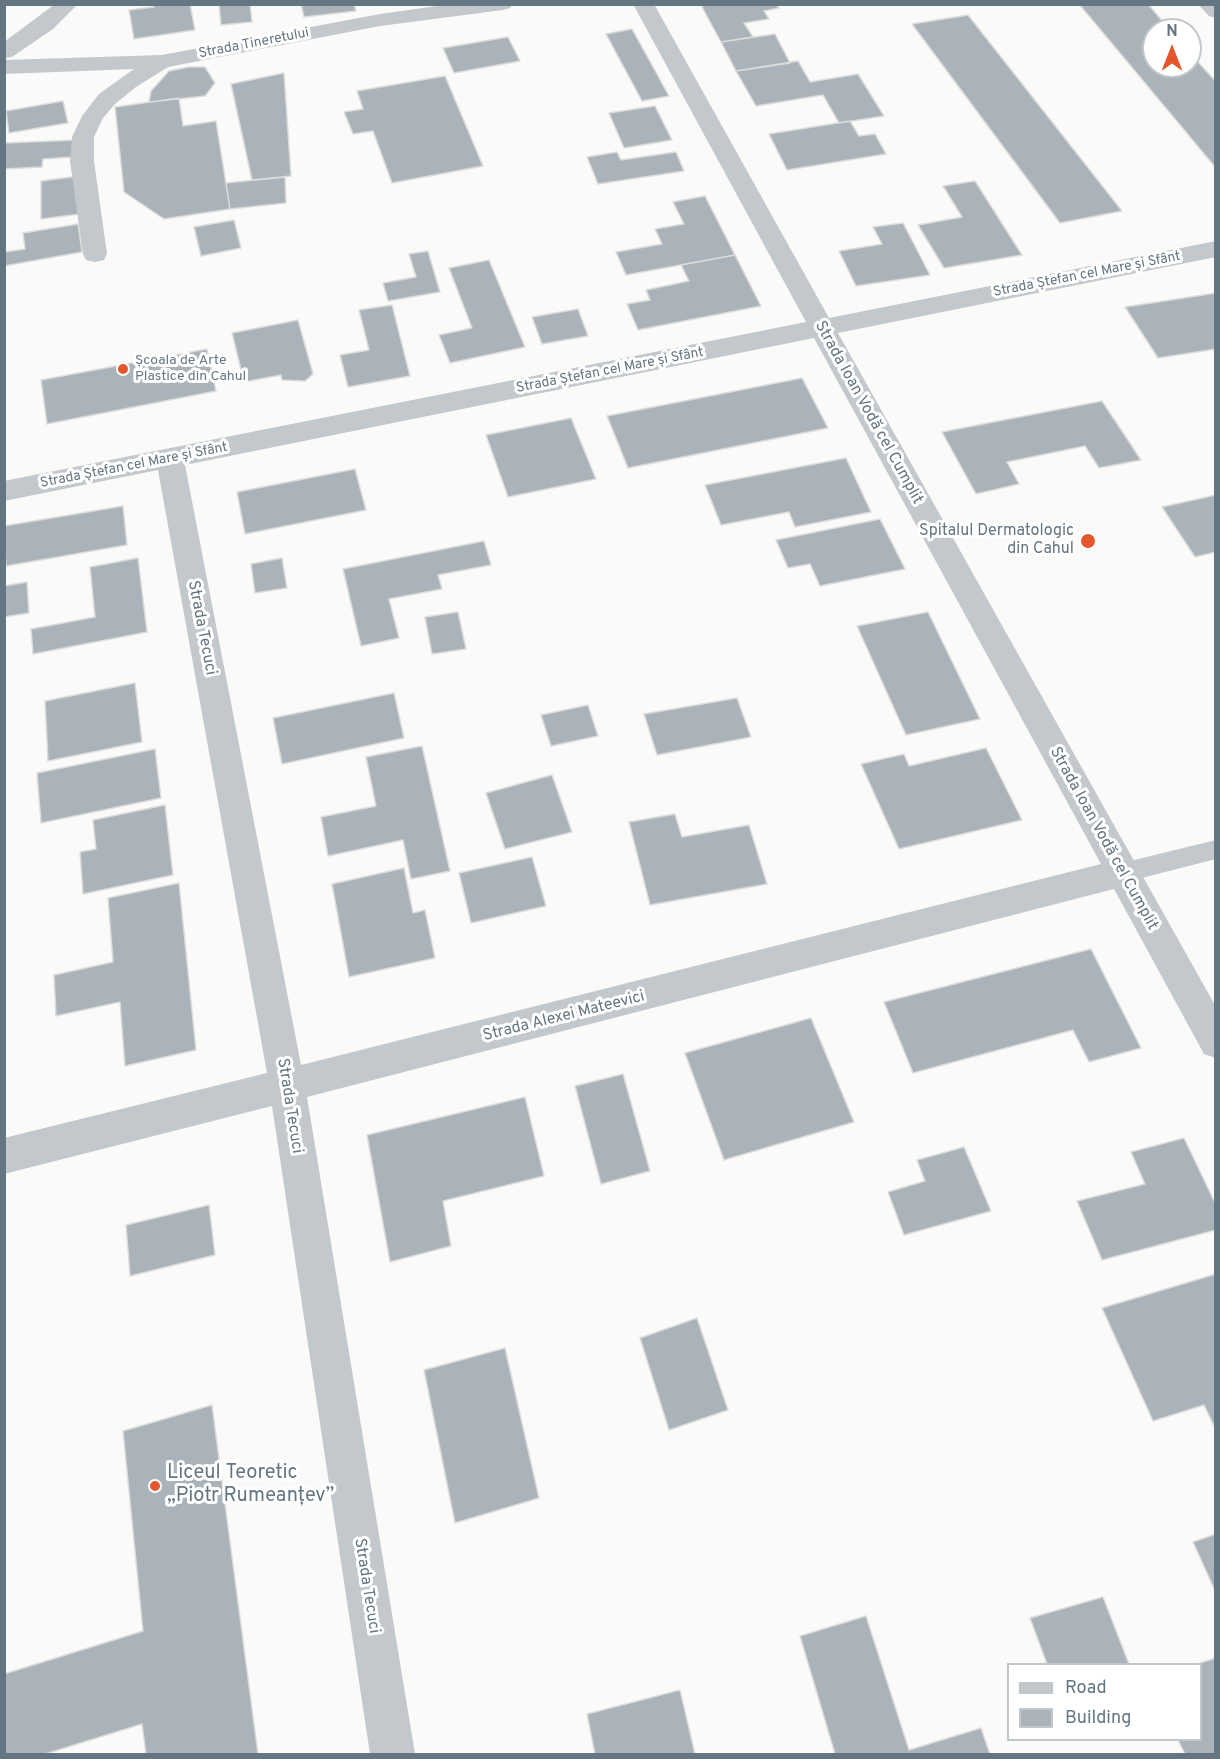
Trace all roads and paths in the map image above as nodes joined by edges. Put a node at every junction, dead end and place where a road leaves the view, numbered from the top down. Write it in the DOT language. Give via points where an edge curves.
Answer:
graph roads {
  1 [pos="68,4"];
  2 [pos="502,4"];
  3 [pos="644,4"];
  4 [pos="1208,4"];
  5 [pos="1215,12"];
  6 [pos="4,52"];
  7 [pos="162,62"];
  8 [pos="4,66"];
  9 [pos="1215,249"];
  10 [pos="95,254"];
  11 [pos="821,328"];
  12 [pos="170,460"];
  13 [pos="4,491"];
  14 [pos="1215,849"];
  15 [pos="1122,873"];
  16 [pos="1215,1042"];
  17 [pos="287,1086"];
  18 [pos="4,1156"];
  19 [pos="392,1755"];
  1 -- 6 [label="street"];
  2 -- 7 [label="street, Strada Tineretului" via="380,20"];
  3 -- 11 [label="street, Strada Ioan Vodă cel Cumplit"];
  4 -- 5 [label="street"];
  7 -- 8 [label="street, Strada Tineretului"];
  7 -- 10 [label="street" via="107,99 83,137 82,161"];
  9 -- 11 [label="street, Strada Ștefan cel Mare și Sfânt"];
  11 -- 12 [label="street, Strada Ștefan cel Mare și Sfânt"];
  11 -- 15 [label="street, Strada Ioan Vodă cel Cumplit"];
  12 -- 13 [label="street, Strada Ștefan cel Mare și Sfânt"];
  12 -- 17 [label="street, Strada Tecuci"];
  14 -- 15 [label="lane"];
  15 -- 16 [label="street, Strada Ioan Vodă cel Cumplit"];
  15 -- 17 [label="street, Strada Alexei Mateevici"];
  17 -- 18 [label="street, Strada Alexei Mateevici"];
  17 -- 19 [label="street, Strada Tecuci"];
}
